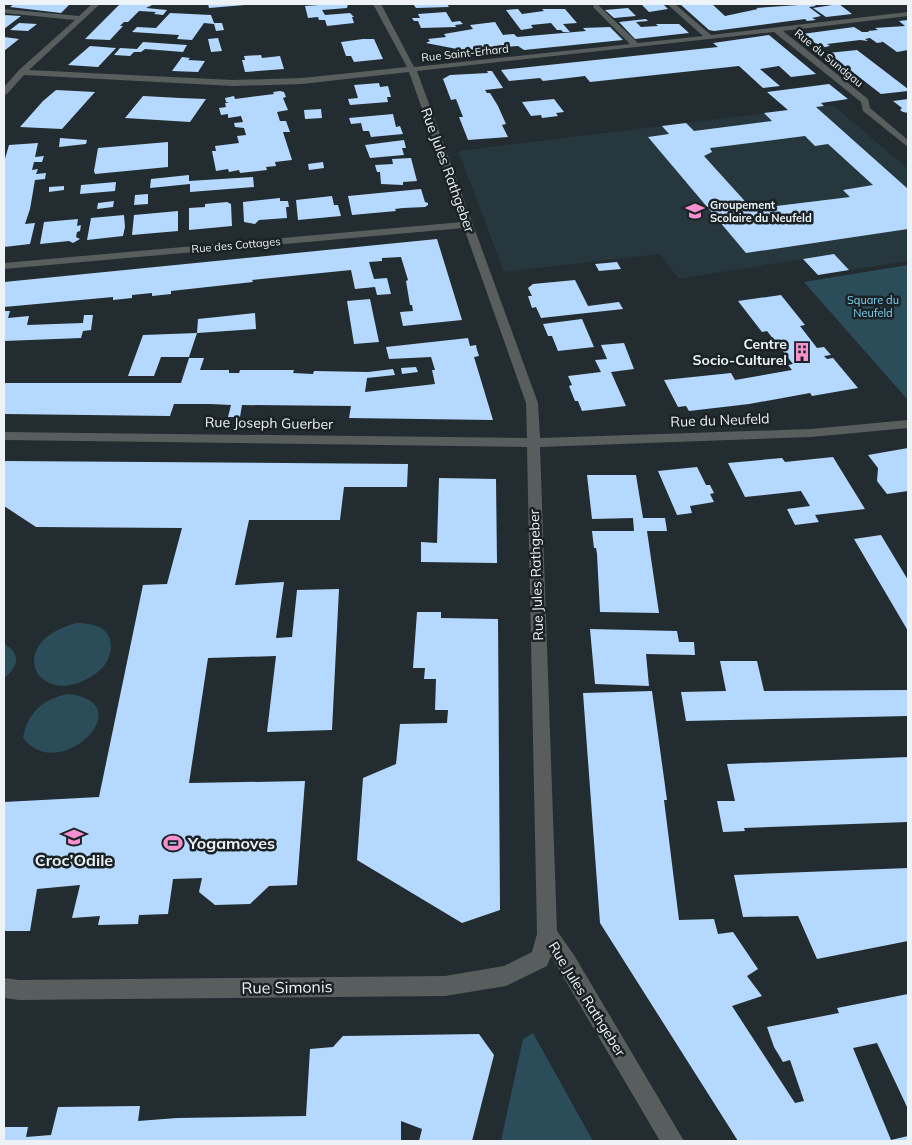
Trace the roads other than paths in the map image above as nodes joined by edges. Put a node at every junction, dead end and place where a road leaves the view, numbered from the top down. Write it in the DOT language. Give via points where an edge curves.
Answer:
graph roads {
  1 [pos="96,4"];
  2 [pos="377,4"];
  3 [pos="671,4"];
  4 [pos="597,6"];
  5 [pos="4,11"];
  6 [pos="908,14"];
  7 [pos="81,18"];
  8 [pos="776,30"];
  9 [pos="709,38"];
  10 [pos="636,46"];
  11 [pos="412,70"];
  12 [pos="4,74"];
  13 [pos="21,74"];
  14 [pos="4,92"];
  15 [pos="908,144"];
  16 [pos="468,225"];
  17 [pos="4,266"];
  18 [pos="908,424"];
  19 [pos="4,436"];
  20 [pos="533,443"];
  21 [pos="547,934"];
  22 [pos="4,988"];
  23 [pos="673,1141"];
  1 -- 7 [label="street"];
  2 -- 11 [label="street, Rue Jules Rathgeber"];
  3 -- 9 [label="street"];
  4 -- 10 [label="street"];
  5 -- 7 [label="street"];
  6 -- 8 [label="street, Rue Saint-Erhard"];
  7 -- 13 [label="street"];
  8 -- 9 [label="street, Rue Saint-Erhard"];
  8 -- 15 [label="street, Rue du Sundgau" via="865,101 866,109"];
  9 -- 10 [label="street, Rue Saint-Erhard"];
  10 -- 11 [label="street, Rue Saint-Erhard"];
  11 -- 13 [label="street, Rue Saint-Erhard" via="302,81 233,83"];
  11 -- 16 [label="street, Rue Jules Rathgeber"];
  12 -- 13 [label="street, Rue Saint-Erhard"];
  13 -- 14 [label="street"];
  16 -- 17 [label="street, Rue des Cottages"];
  16 -- 20 [label="street, Rue Jules Rathgeber" via="532,403"];
  18 -- 20 [label="street, Rue du Neufeld" via="811,433"];
  19 -- 20 [label="street, Rue Joseph Guerber"];
  20 -- 21 [label="street, Rue Jules Rathgeber"];
  21 -- 22 [label="street, Rue Simonis" via="540,959 506,976 445,986"];
  21 -- 23 [label="street, Rue Jules Rathgeber" via="567,962"];
}
